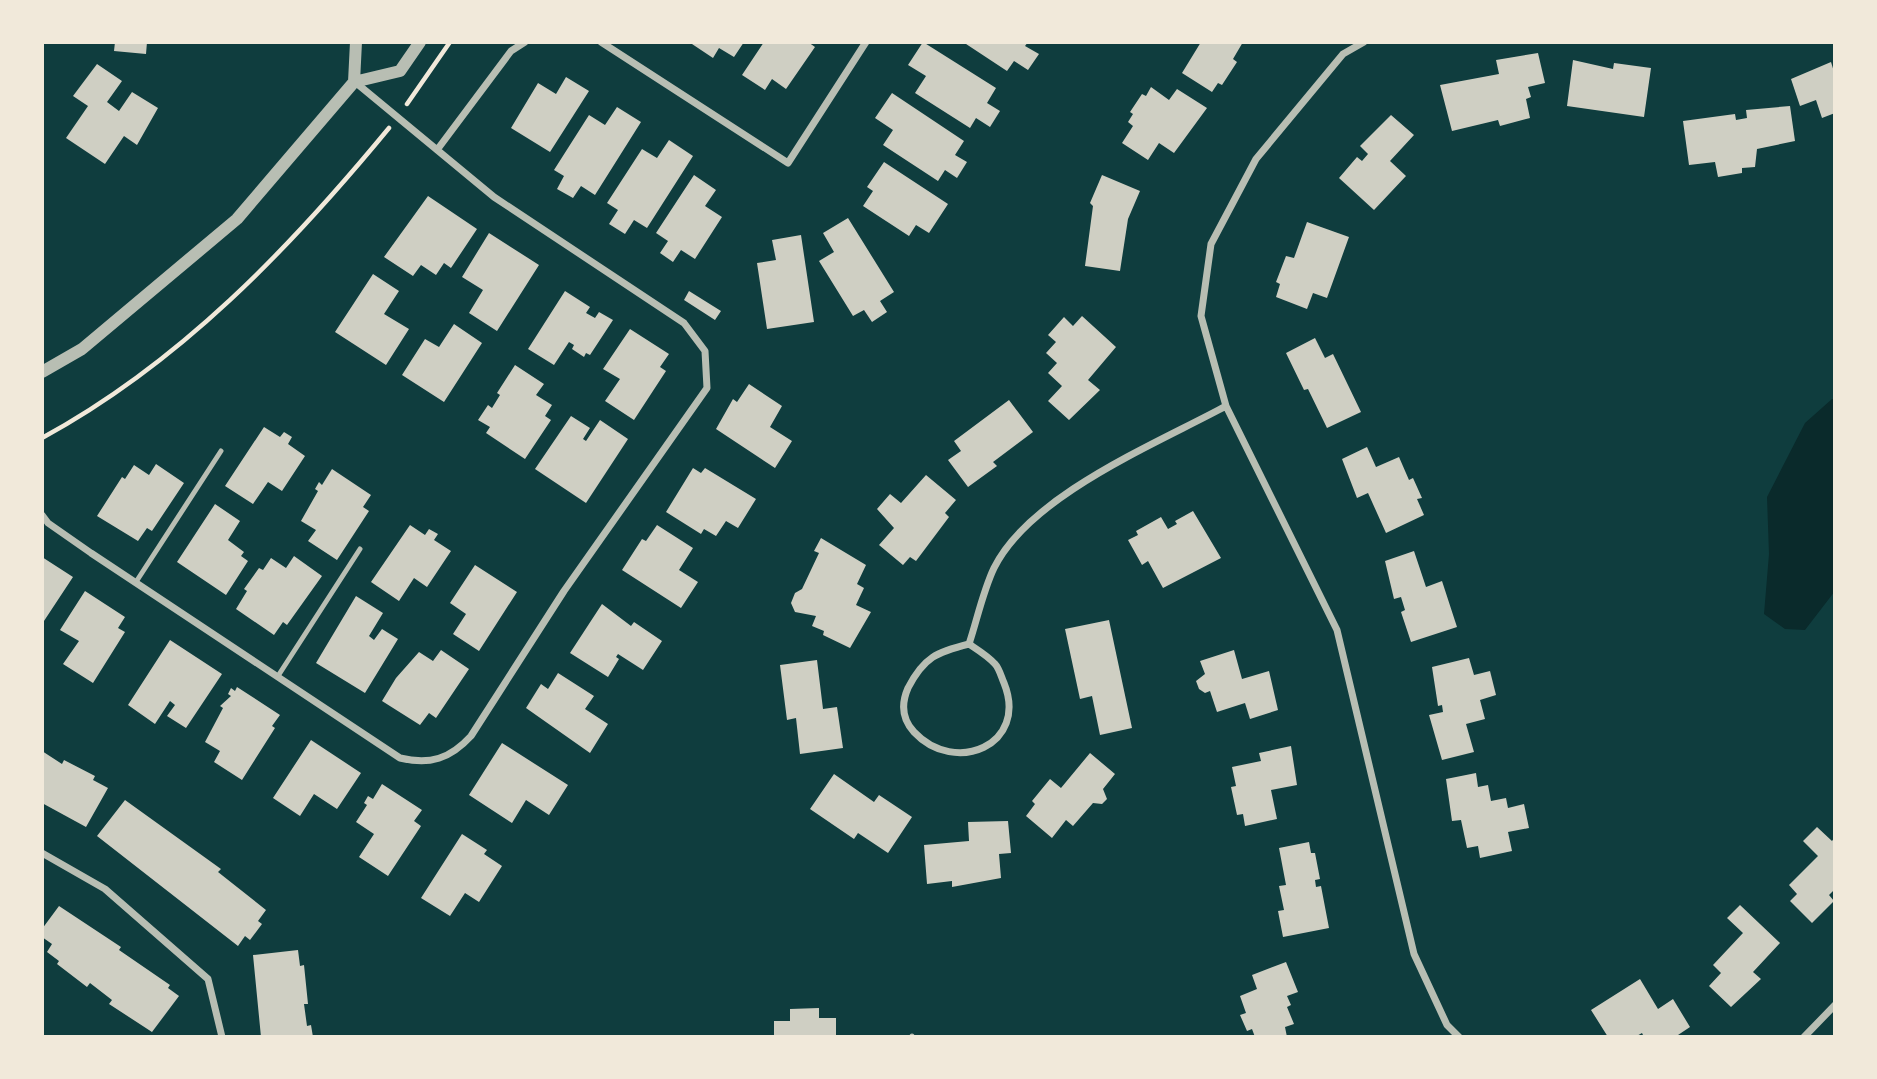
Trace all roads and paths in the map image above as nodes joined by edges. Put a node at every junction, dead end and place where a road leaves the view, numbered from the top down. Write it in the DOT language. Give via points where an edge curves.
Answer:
graph roads {
  1 [pos="356,42"];
  2 [pos="420,42"];
  3 [pos="450,42"];
  4 [pos="525,42"];
  5 [pos="601,42"];
  6 [pos="866,42"];
  7 [pos="1364,42"];
  8 [pos="354,82"];
  9 [pos="397,118"];
  10 [pos="437,150"];
  11 [pos="42,372"];
  12 [pos="1226,406"];
  13 [pos="42,438"];
  14 [pos="221,451"];
  15 [pos="42,514"];
  16 [pos="360,549"];
  17 [pos="136,582"];
  18 [pos="969,644"];
  19 [pos="278,677"];
  20 [pos="42,853"];
  21 [pos="1835,1005"];
  22 [pos="222,1037"];
  23 [pos="1459,1037"];
  24 [pos="1804,1037"];
  1 -- 8 [label="street"];
  2 -- 8 [label="street" via="400,71"];
  3 -- 9 [label="path"];
  4 -- 10 [label="street" via="511,51"];
  5 -- 6 [label="street" via="789,163"];
  7 -- 12 [label="street" via="1343,54 1256,159 1211,244 1201,316"];
  8 -- 9 [label="street"];
  8 -- 11 [label="street" via="237,219 82,349"];
  9 -- 10 [label="street"];
  9 -- 13 [label="path" via="305,228 239,293 85,414"];
  10 -- 19 [label="street" via="494,197 684,323 705,351 707,388 456,752 437,760 400,758"];
  12 -- 18 [label="street" via="1066,493 1021,528 994,568"];
  12 -- 23 [label="street" via="1337,630 1414,954 1447,1025"];
  14 -- 17 [label="lane"];
  15 -- 17 [label="street" via="48,523"];
  16 -- 19 [label="lane"];
  17 -- 19 [label="street"];
  18 -- 18 [label="street" via="997,665 1009,695 1007,725 991,744 968,753 943,752 922,741 905,723 903,699 916,673 936,652"];
  20 -- 22 [label="street" via="105,889 208,979"];
  21 -- 24 [label="street"];
}
